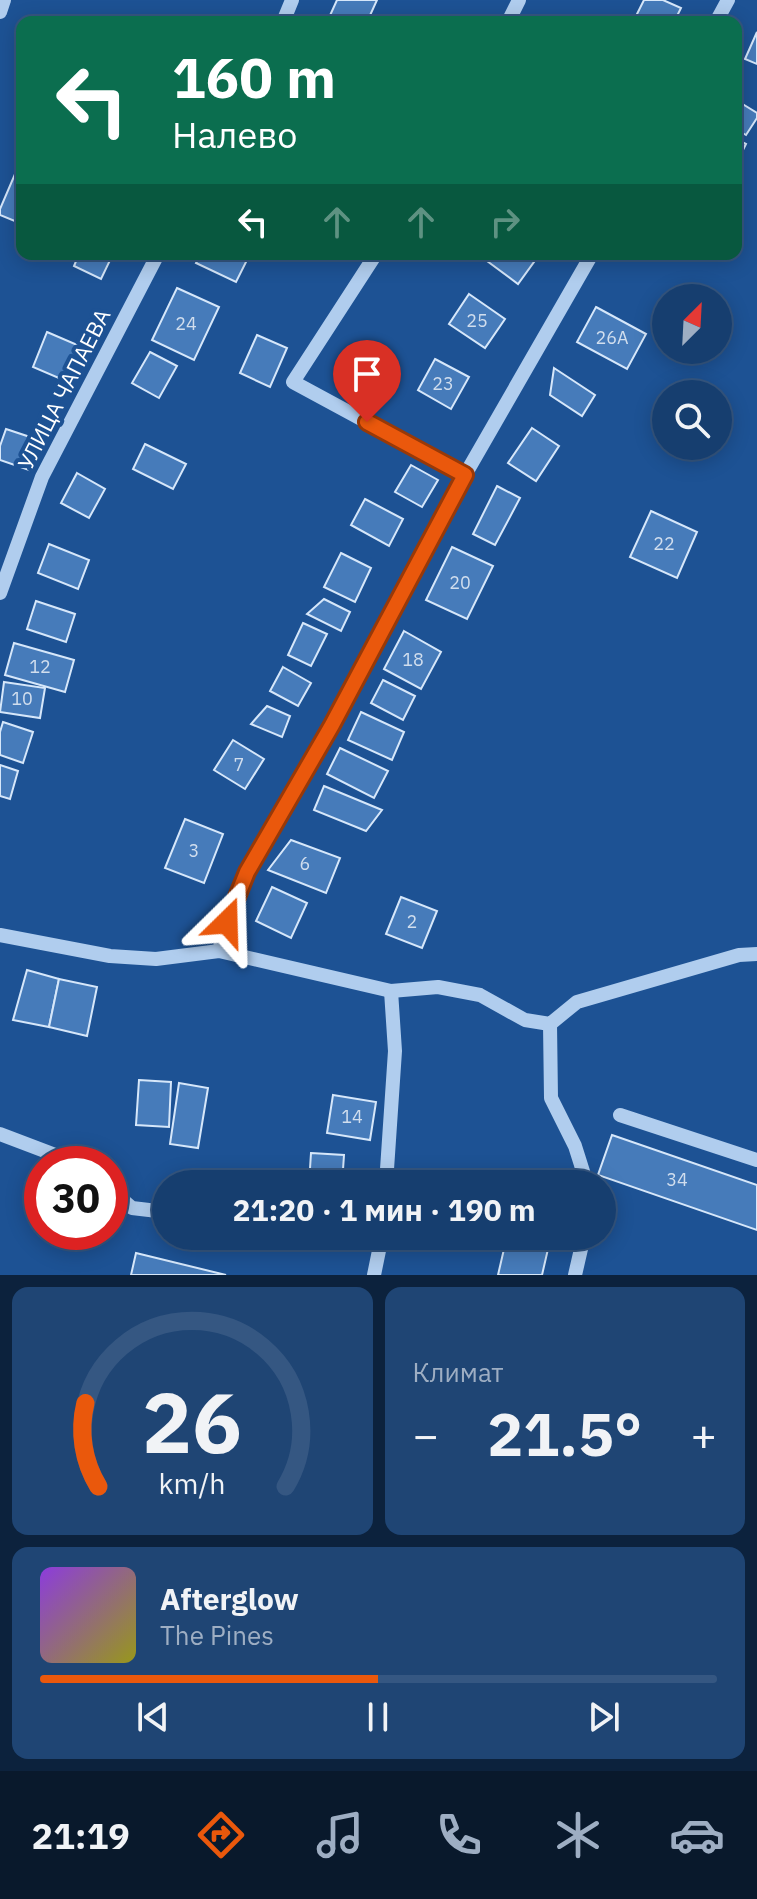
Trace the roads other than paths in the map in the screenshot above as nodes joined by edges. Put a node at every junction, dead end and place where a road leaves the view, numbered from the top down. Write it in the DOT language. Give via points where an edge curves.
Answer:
graph roads {
  1 [pos="4,0"];
  2 [pos="0,12"];
  3 [pos="155,260"];
  4 [pos="372,260"];
  5 [pos="588,260"];
  6 [pos="465,475"];
  7 [pos="0,593"];
  8 [pos="0,935"];
  9 [pos="219,951"];
  10 [pos="757,954"];
  11 [pos="391,991"];
  12 [pos="550,1024"];
  13 [pos="620,1115"];
  14 [pos="0,1134"];
  15 [pos="32,1146"];
  16 [pos="757,1160"];
  17 [pos="387,1170"];
  18 [pos="583,1170"];
  19 [pos="128,1205"];
  20 [pos="152,1210"];
  21 [pos="379,1250"];
  22 [pos="581,1250"];
  23 [pos="374,1275"];
  24 [pos="575,1275"];
  1 -- 2 [label="street"];
  3 -- 7 [label="street, УЛИЦА ЧАПАЕВА" via="42,477"];
  4 -- 6 [label="street" via="293,382"];
  5 -- 6 [label="street"];
  6 -- 9 [label="street" via="247,872"];
  8 -- 9 [label="street" via="126,957"];
  9 -- 11 [label="street"];
  10 -- 12 [label="street" via="577,1002"];
  11 -- 12 [label="street" via="438,987 480,995 525,1020"];
  11 -- 17 [label="street" via="395,1051"];
  12 -- 18 [label="street" via="551,1098"];
  13 -- 16 [label="street"];
  14 -- 15 [label="street"];
  19 -- 20 [label="street"];
  21 -- 23 [label="street"];
  22 -- 24 [label="street"];
}
